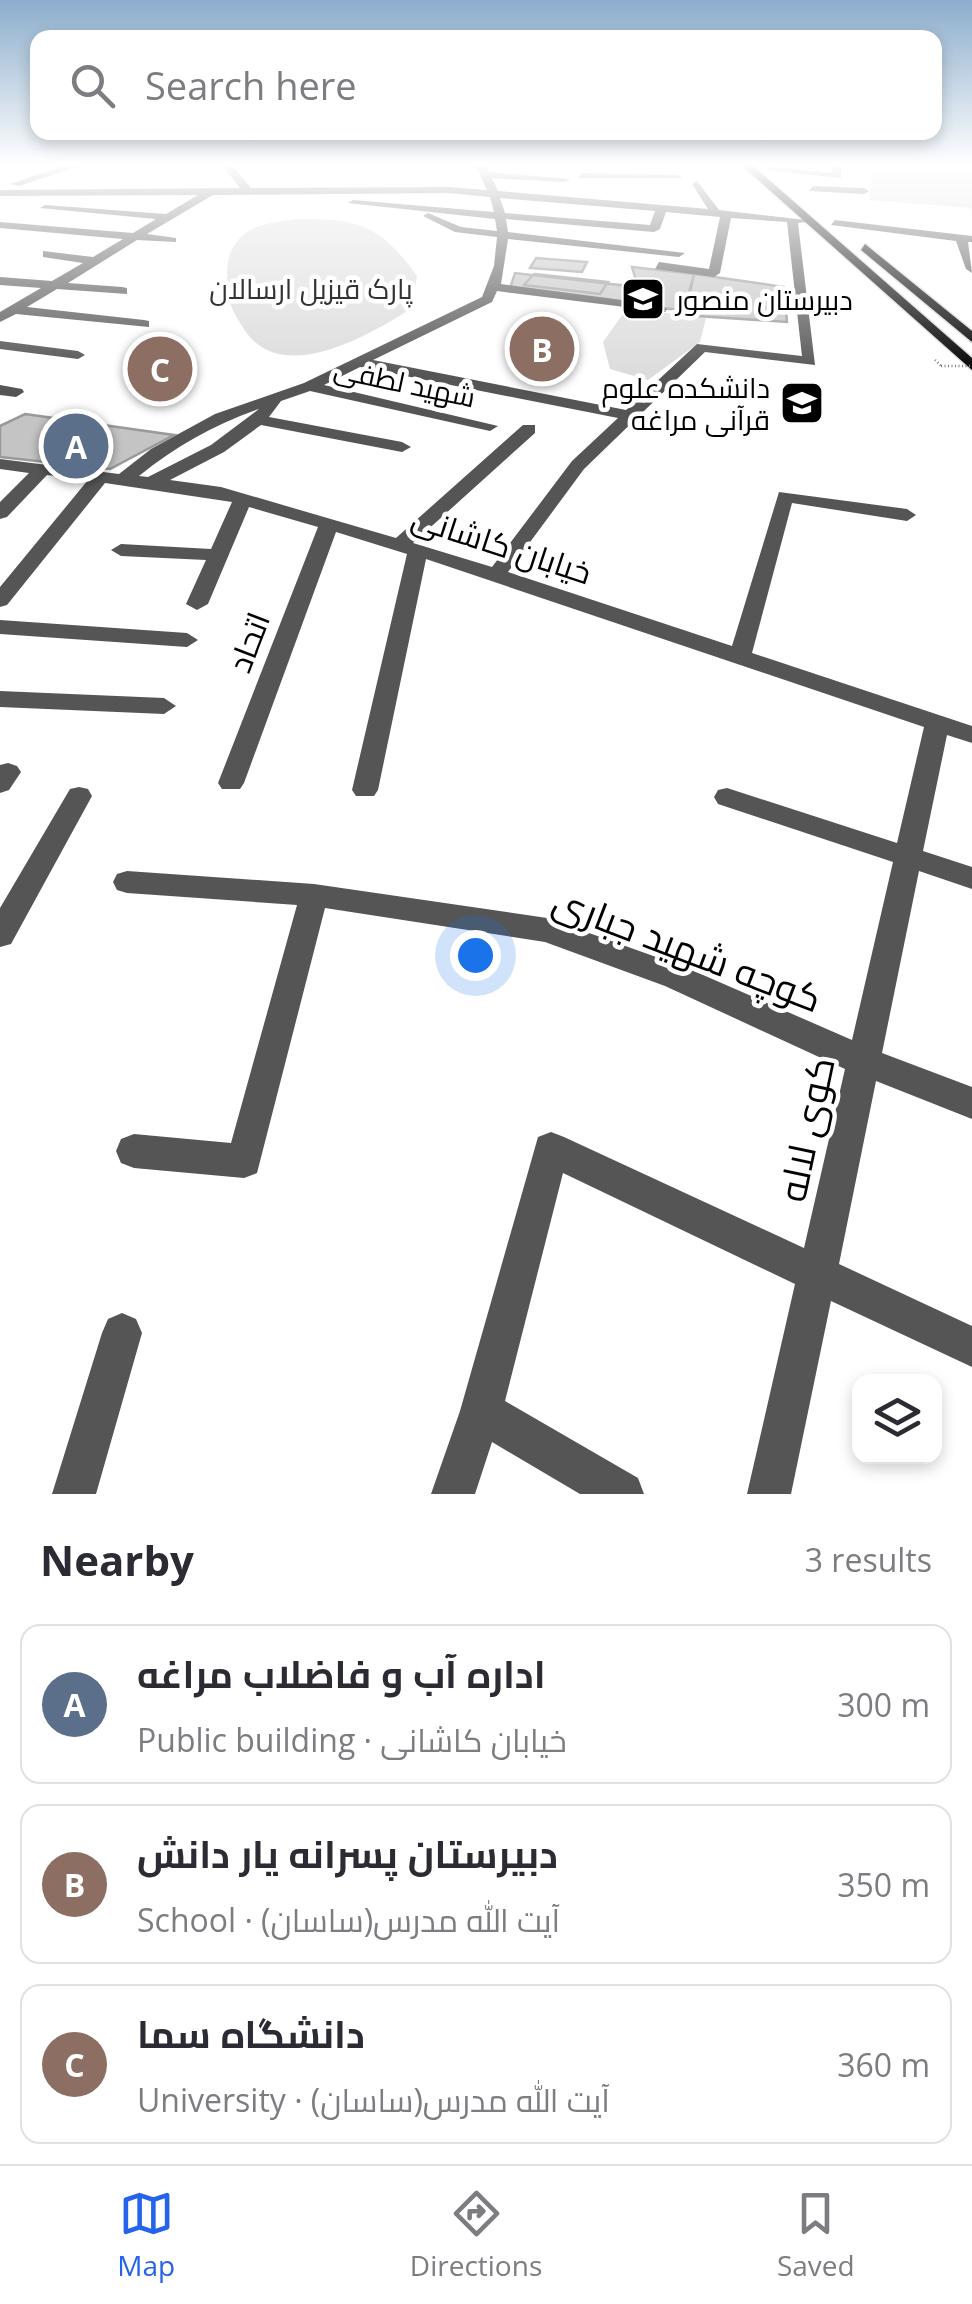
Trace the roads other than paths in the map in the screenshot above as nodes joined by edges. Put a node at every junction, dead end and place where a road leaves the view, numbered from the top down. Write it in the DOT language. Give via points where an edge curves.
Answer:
graph roads {
  1 [pos="98,234"];
  2 [pos="141,234"];
  3 [pos="501,234"];
  4 [pos="504,234"];
  5 [pos="719,234"];
  6 [pos="801,234"];
  7 [pos="816,234"];
  8 [pos="848,234"];
  9 [pos="923,234"];
  10 [pos="135,237"];
  11 [pos="967,239"];
  12 [pos="172,240"];
  13 [pos="679,253"];
  14 [pos="47,254"];
  15 [pos="96,261"];
  16 [pos="660,266"];
  17 [pos="972,269"];
  18 [pos="0,280"];
  19 [pos="55,285"];
  20 [pos="494,287"];
  21 [pos="122,291"];
  22 [pos="660,309"];
  23 [pos="6,313"];
  24 [pos="144,324"];
  25 [pos="972,338"];
  26 [pos="0,345"];
  27 [pos="78,355"];
  28 [pos="358,362"];
  29 [pos="972,366"];
  30 [pos="309,386"];
  31 [pos="278,399"];
  32 [pos="630,416"];
  33 [pos="260,420"];
  34 [pos="490,426"];
  35 [pos="529,429"];
  36 [pos="402,447"];
  37 [pos="0,464"];
  38 [pos="43,469"];
  39 [pos="102,475"];
  40 [pos="125,478"];
  41 [pos="152,482"];
  42 [pos="242,500"];
  43 [pos="0,512"];
  44 [pos="907,515"];
  45 [pos="329,524"];
  46 [pos="408,548"];
  47 [pos="121,550"];
  48 [pos="218,556"];
  49 [pos="496,575"];
  50 [pos="0,601"];
  51 [pos="198,604"];
  52 [pos="0,626"];
  53 [pos="187,640"];
  54 [pos="740,656"];
  55 [pos="0,699"];
  56 [pos="164,706"];
  57 [pos="937,724"];
  58 [pos="972,734"];
  59 [pos="230,783"];
  60 [pos="365,790"];
  61 [pos="79,796"];
  62 [pos="727,797"];
  63 [pos="908,857"];
  64 [pos="972,878"];
  65 [pos="127,882"];
  66 [pos="314,895"];
  67 [pos="0,935"];
  68 [pos="864,1061"];
  69 [pos="972,1103"];
  70 [pos="134,1151"];
  71 [pos="817,1276"];
  72 [pos="122,1334"];
  73 [pos="972,1347"];
  74 [pos="481,1411"];
  75 [pos="74,1494"];
  76 [pos="452,1494"];
  77 [pos="622,1494"];
  78 [pos="769,1494"];
  1 -- 10 [label="street"];
  2 -- 10 [label="street"];
  3 -- 4 [label="street"];
  4 -- 13 [label="street"];
  4 -- 20 [label="street"];
  5 -- 16 [label="street" via="714,273"];
  6 -- 32 [label="street" via="810,362 702,347"];
  7 -- 29 [label="main road"];
  8 -- 25 [label="main road"];
  9 -- 11 [label="street"];
  10 -- 12 [label="street"];
  10 -- 15 [label="street"];
  11 -- 17 [label="street"];
  14 -- 15 [label="street"];
  15 -- 19 [label="street"];
  18 -- 19 [label="street"];
  19 -- 21 [label="street"];
  19 -- 23 [label="street"];
  20 -- 22 [label="street"];
  20 -- 28 [label="street" via="487,299"];
  23 -- 24 [label="street"];
  26 -- 27 [label="street"];
  28 -- 30 [label="street"];
  28 -- 32 [label="street"];
  30 -- 31 [label="street"];
  30 -- 34 [label="street, شهید لطفی"];
  31 -- 33 [label="street"];
  31 -- 40 [label="street" via="221,417"];
  32 -- 49 [label="street" via="578,464"];
  33 -- 36 [label="street"];
  33 -- 41 [label="street"];
  35 -- 46 [label="street"];
  37 -- 38 [label="street, خیابان کاشانی"];
  38 -- 39 [label="street, خیابان کاشانی"];
  38 -- 43 [label="street"];
  39 -- 40 [label="street, خیابان کاشانی"];
  39 -- 50 [label="street"];
  40 -- 41 [label="street, خیابان کاشانی"];
  41 -- 42 [label="street, خیابان کاشانی"];
  42 -- 45 [label="street, خیابان کاشانی"];
  42 -- 48 [label="street"];
  44 -- 54 [label="street" via="785,496"];
  45 -- 46 [label="street, خیابان کاشانی"];
  45 -- 59 [label="street, اتحاد"];
  46 -- 49 [label="street, خیابان کاشانی"];
  46 -- 60 [label="street"];
  47 -- 48 [label="street"];
  48 -- 51 [label="street"];
  49 -- 54 [label="street, خیابان کاشانی"];
  52 -- 53 [label="street"];
  54 -- 57 [label="street, خیابان کاشانی"];
  55 -- 56 [label="street"];
  57 -- 58 [label="street, خیابان کاشانی"];
  57 -- 63 [label="street, کوی لاله"];
  61 -- 67 [label="street"];
  62 -- 63 [label="street"];
  63 -- 64 [label="street"];
  63 -- 68 [label="street, کوی لاله"];
  65 -- 66 [label="street, کوچه شهید جباری"];
  66 -- 68 [label="street, کوچه شهید جباری" via="546,930 676,977"];
  66 -- 70 [label="street" via="244,1161"];
  68 -- 69 [label="street, کوچه شهید جباری"];
  68 -- 71 [label="street, کوی لاله"];
  71 -- 73 [label="street"];
  71 -- 74 [label="street" via="551,1150"];
  71 -- 78 [label="street, کوی لاله"];
  72 -- 75 [label="street"];
  74 -- 76 [label="street"];
  74 -- 77 [label="street"];
}
